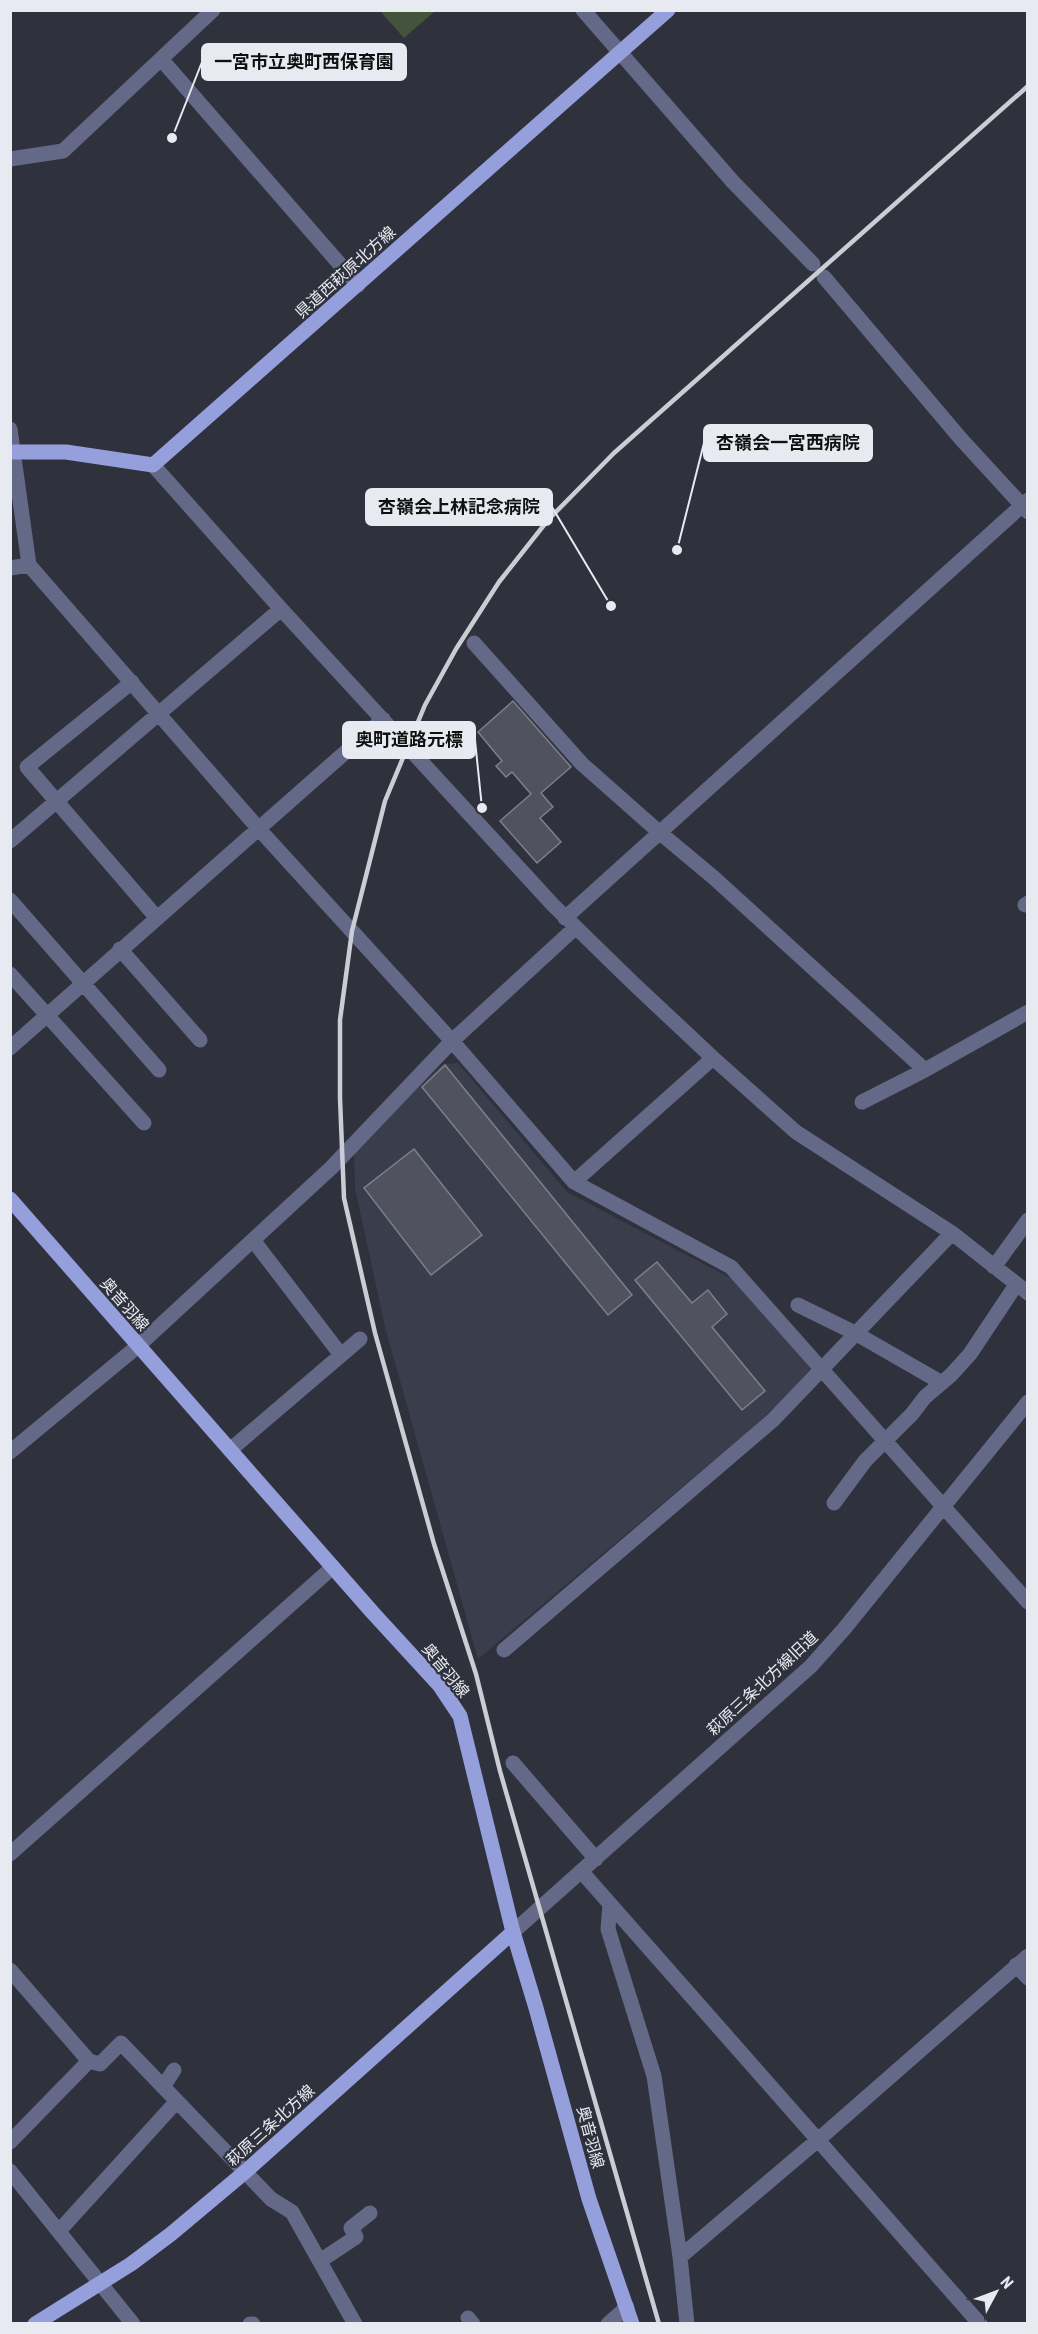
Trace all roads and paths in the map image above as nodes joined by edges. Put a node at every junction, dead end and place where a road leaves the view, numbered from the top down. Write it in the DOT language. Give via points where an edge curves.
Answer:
graph roads {
  1 [pos="213,10"];
  2 [pos="583,10"];
  3 [pos="668,10"];
  4 [pos="620,53"];
  5 [pos="161,59"];
  6 [pos="10,159"];
  7 [pos="813,264"];
  8 [pos="824,277"];
  9 [pos="358,285"];
  10 [pos="10,429"];
  11 [pos="12,452"];
  12 [pos="153,465"];
  13 [pos="1026,506"];
  14 [pos="29,565"];
  15 [pos="10,568"];
  16 [pos="281,609"];
  17 [pos="474,643"];
  18 [pos="132,682"];
  19 [pos="160,714"];
  20 [pos="383,719"];
  21 [pos="56,800"];
  22 [pos="258,828"];
  23 [pos="659,832"];
  24 [pos="10,841"];
  25 [pos="10,900"];
  26 [pos="157,918"];
  27 [pos="570,923"];
  28 [pos="120,949"];
  29 [pos="10,974"];
  30 [pos="84,983"];
  31 [pos="1028,1012"];
  32 [pos="48,1015"];
  33 [pos="200,1040"];
  34 [pos="452,1041"];
  35 [pos="10,1048"];
  36 [pos="713,1058"];
  37 [pos="159,1070"];
  38 [pos="925,1070"];
  39 [pos="862,1102"];
  40 [pos="144,1123"];
  41 [pos="574,1182"];
  42 [pos="10,1199"];
  43 [pos="1028,1220"];
  44 [pos="952,1233"];
  45 [pos="253,1240"];
  46 [pos="994,1267"];
  47 [pos="1022,1289"];
  48 [pos="798,1305"];
  49 [pos="855,1333"];
  50 [pos="360,1338"];
  51 [pos="138,1346"];
  52 [pos="340,1355"];
  53 [pos="822,1370"];
  54 [pos="942,1383"];
  55 [pos="1028,1402"];
  56 [pos="885,1443"];
  57 [pos="230,1450"];
  58 [pos="10,1452"];
  59 [pos="834,1503"];
  60 [pos="943,1507"];
  61 [pos="333,1567"];
  62 [pos="1028,1602"];
  63 [pos="504,1650"];
  64 [pos="513,1763"];
  65 [pos="10,1854"];
  66 [pos="596,1859"];
  67 [pos="581,1871"];
  68 [pos="610,1904"];
  69 [pos="513,1932"];
  70 [pos="1022,1961"];
  71 [pos="10,1970"];
  72 [pos="1028,1978"];
  73 [pos="89,2061"];
  74 [pos="174,2070"];
  75 [pos="163,2087"];
  76 [pos="177,2101"];
  77 [pos="819,2139"];
  78 [pos="10,2142"];
  79 [pos="10,2171"];
  80 [pos="245,2172"];
  81 [pos="370,2213"];
  82 [pos="59,2230"];
  83 [pos="680,2257"];
  84 [pos="320,2261"];
  85 [pos="101,2283"];
  86 [pos="627,2307"];
  87 [pos="35,2324"];
  88 [pos="133,2324"];
  89 [pos="356,2324"];
  90 [pos="608,2324"];
  91 [pos="632,2324"];
  92 [pos="687,2324"];
  93 [pos="980,2324"];
  1 -- 5 [label="street"];
  2 -- 4 [label="street"];
  3 -- 4 [label="main road, 県道西萩原北方線"];
  4 -- 7 [label="street" via="733,182"];
  4 -- 9 [label="main road, 県道西萩原北方線"];
  5 -- 6 [label="street" via="63,151"];
  5 -- 9 [label="street"];
  8 -- 13 [label="street" via="961,439"];
  9 -- 12 [label="main road, 県道西萩原北方線"];
  10 -- 11 [label="street"];
  11 -- 12 [label="main road" via="66,452"];
  11 -- 14 [label="street"];
  12 -- 16 [label="street"];
  13 -- 23 [label="street"];
  14 -- 15 [label="street"];
  14 -- 18 [label="street"];
  16 -- 19 [label="street"];
  16 -- 20 [label="street"];
  17 -- 23 [label="street" via="582,764"];
  18 -- 19 [label="street"];
  18 -- 21 [label="street" via="27,767"];
  19 -- 21 [label="street"];
  19 -- 22 [label="street"];
  20 -- 22 [label="street"];
  20 -- 27 [label="street"];
  21 -- 24 [label="street"];
  21 -- 26 [label="street"];
  22 -- 26 [label="street"];
  22 -- 34 [label="street"];
  23 -- 27 [label="street"];
  23 -- 38 [label="street"];
  25 -- 30 [label="street"];
  26 -- 28 [label="street"];
  27 -- 34 [label="street"];
  27 -- 36 [label="street"];
  28 -- 30 [label="street"];
  28 -- 33 [label="street"];
  29 -- 32 [label="street"];
  30 -- 32 [label="street"];
  30 -- 37 [label="street"];
  31 -- 38 [label="street"];
  32 -- 35 [label="street"];
  32 -- 40 [label="street"];
  34 -- 41 [label="street"];
  34 -- 45 [label="street" via="331,1168"];
  36 -- 41 [label="street"];
  36 -- 44 [label="street" via="796,1131"];
  38 -- 39 [label="street"];
  41 -- 53 [label="street" via="731,1267"];
  42 -- 51 [label="main road, 奥音羽線"];
  43 -- 46 [label="street"];
  44 -- 46 [label="street"];
  44 -- 49 [label="street"];
  45 -- 51 [label="street"];
  45 -- 52 [label="street"];
  46 -- 47 [label="street"];
  47 -- 54 [label="street"];
  48 -- 49 [label="street"];
  49 -- 53 [label="street"];
  49 -- 54 [label="street"];
  50 -- 52 [label="street"];
  51 -- 57 [label="main road, 奥音羽線"];
  51 -- 58 [label="street"];
  52 -- 57 [label="street"];
  53 -- 56 [label="street"];
  53 -- 63 [label="street" via="773,1420"];
  54 -- 56 [label="street"];
  55 -- 60 [label="street, 萩原三条北方線旧道"];
  56 -- 59 [label="street" via="865,1461"];
  56 -- 60 [label="street"];
  57 -- 61 [label="main road, 奥音羽線"];
  60 -- 62 [label="street"];
  60 -- 66 [label="street, 萩原三条北方線旧道" via="811,1666"];
  61 -- 65 [label="street"];
  61 -- 69 [label="main road, 奥音羽線" via="440,1686 460,1716"];
  64 -- 66 [label="street"];
  66 -- 67 [label="street, 萩原三条北方線旧道"];
  67 -- 68 [label="street"];
  67 -- 69 [label="street, 萩原三条北方線旧道"];
  68 -- 77 [label="street"];
  68 -- 83 [label="street" via="608,1929 654,2076"];
  69 -- 80 [label="main road, 萩原三条北方線"];
  69 -- 86 [label="main road, 奥音羽線" via="589,2199"];
  70 -- 72 [label="street"];
  70 -- 77 [label="street"];
  71 -- 73 [label="street"];
  73 -- 75 [label="street" via="100,2064 121,2043"];
  73 -- 78 [label="street"];
  74 -- 75 [label="street"];
  75 -- 76 [label="street"];
  76 -- 80 [label="street"];
  76 -- 82 [label="street"];
  77 -- 83 [label="street"];
  77 -- 93 [label="street"];
  79 -- 82 [label="street"];
  80 -- 84 [label="street" via="271,2199 292,2212"];
  80 -- 85 [label="main road, 萩原三条北方線" via="171,2234"];
  81 -- 84 [label="street" via="351,2228 356,2237"];
  82 -- 85 [label="street"];
  83 -- 92 [label="street"];
  84 -- 89 [label="street"];
  85 -- 87 [label="main road, 萩原三条北方線"];
  85 -- 88 [label="street"];
  86 -- 90 [label="street"];
  86 -- 91 [label="main road, 奥音羽線"];
}
